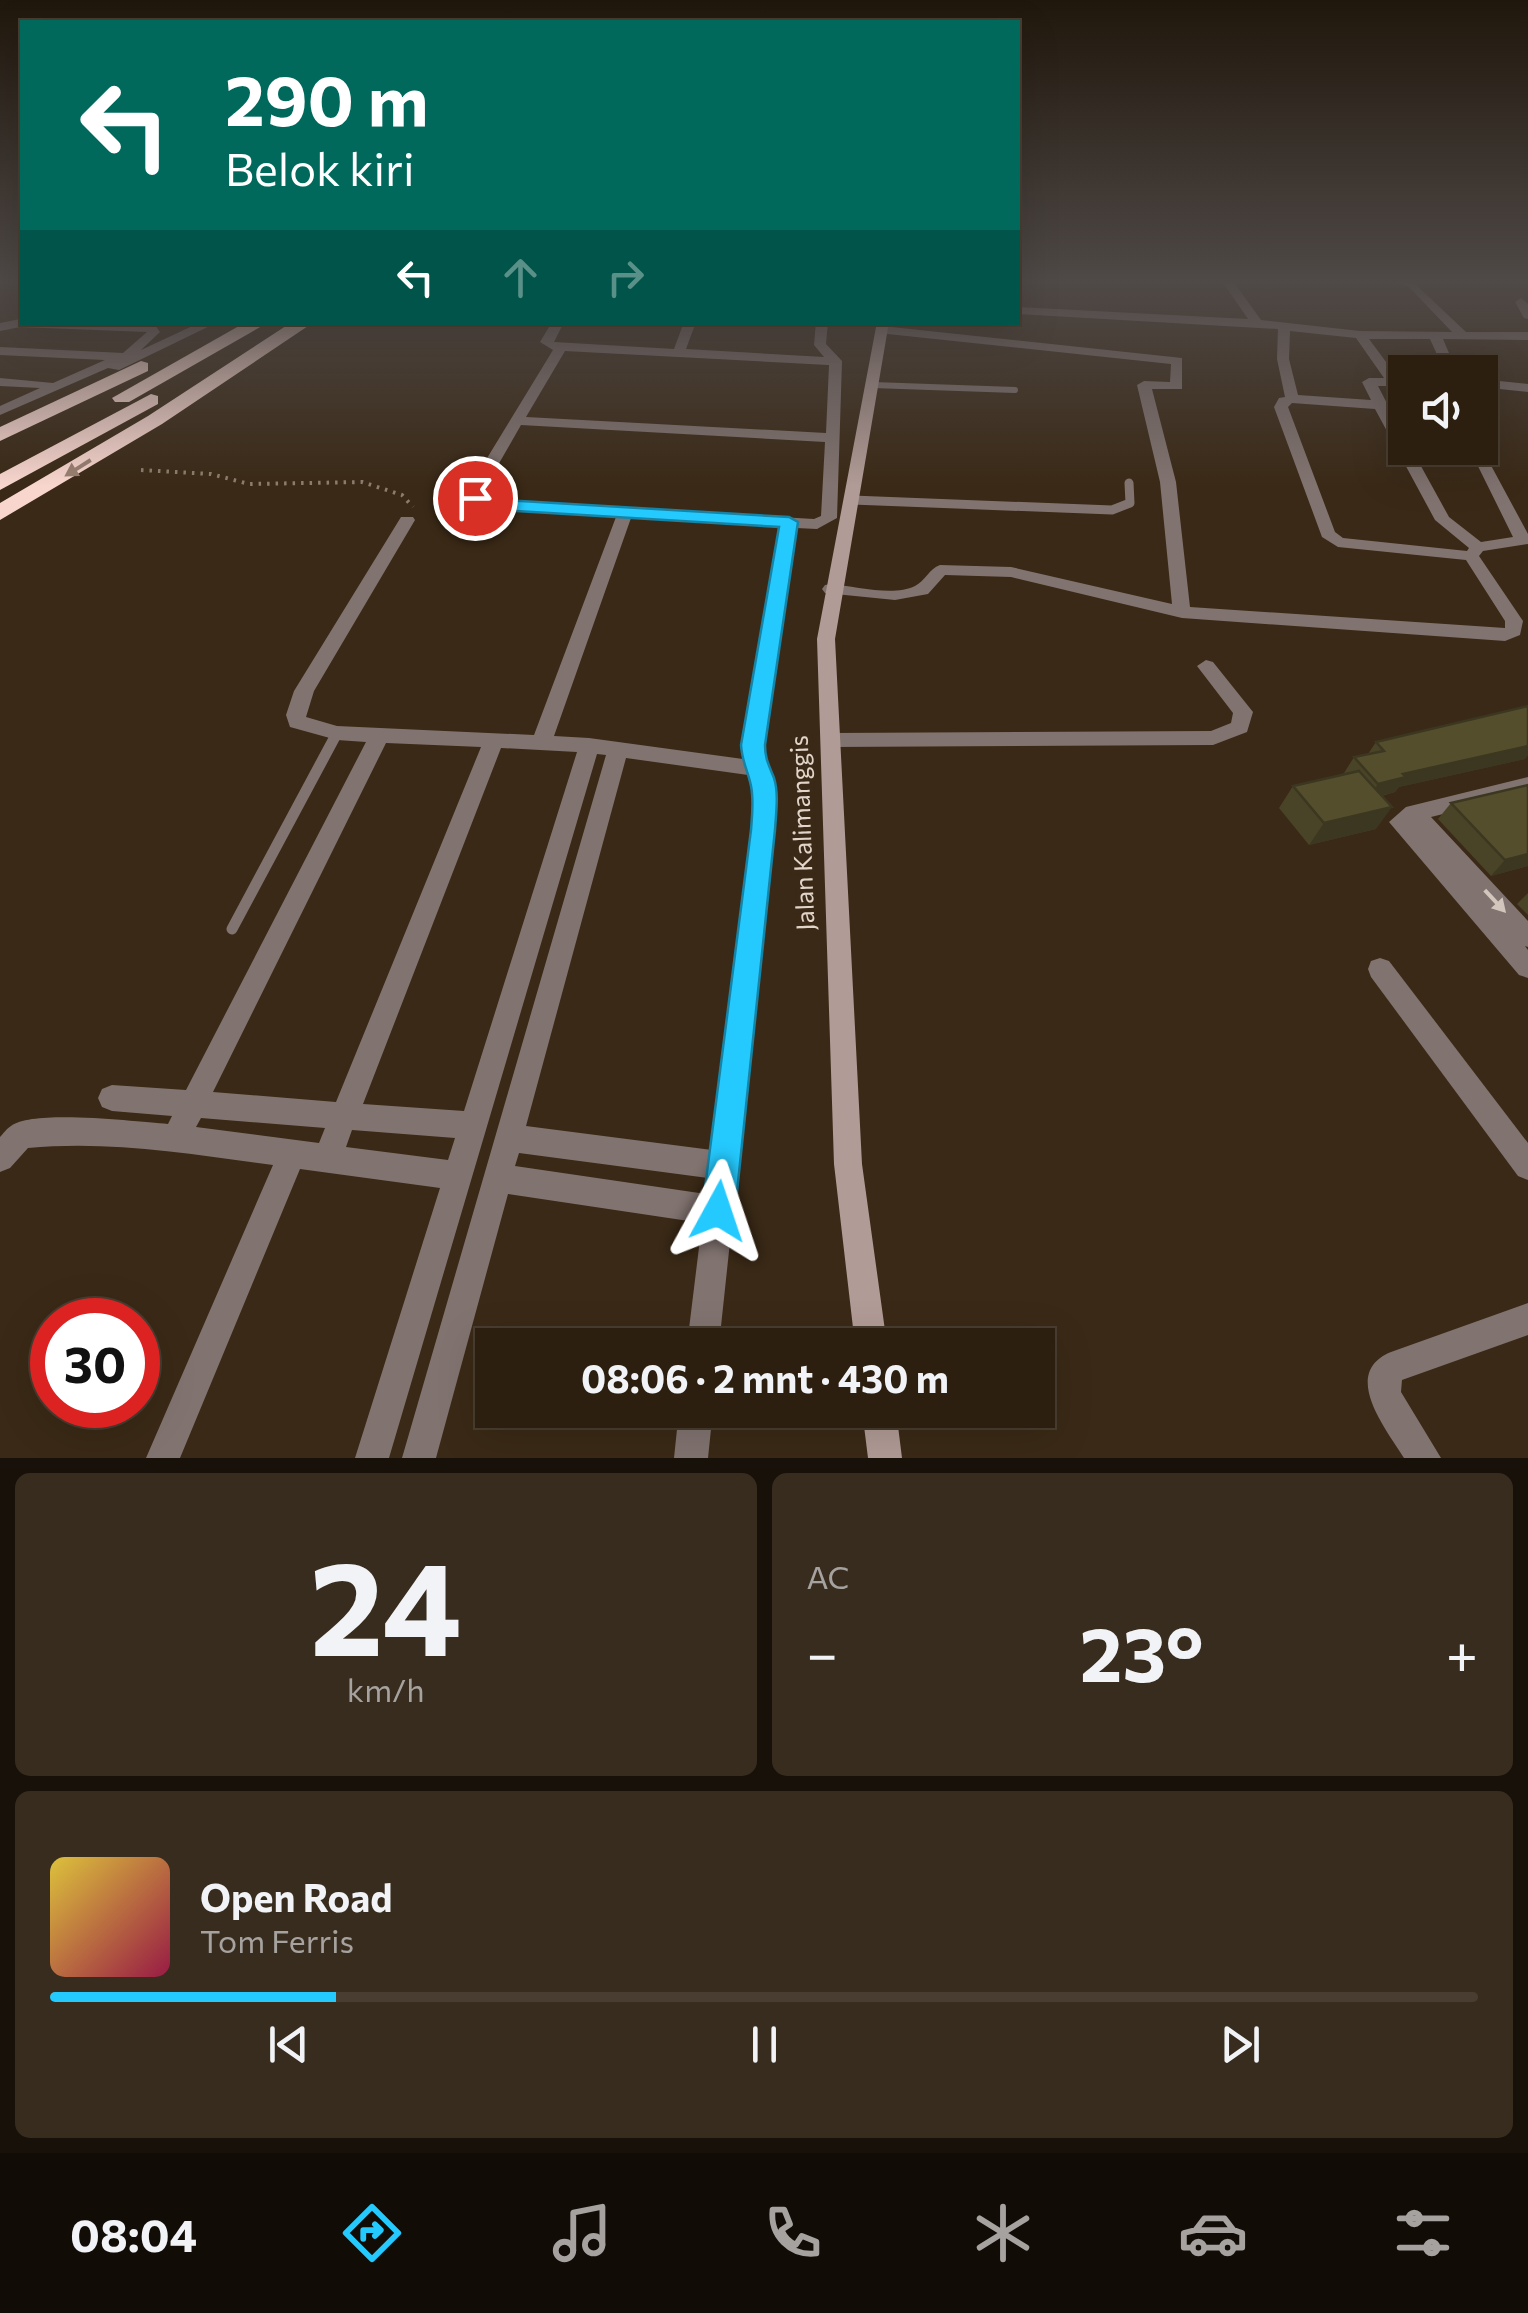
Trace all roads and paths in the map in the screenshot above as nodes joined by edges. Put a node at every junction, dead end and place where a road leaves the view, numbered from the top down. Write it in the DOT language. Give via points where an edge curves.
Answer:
graph roads {
  1 [pos="132,349"];
  2 [pos="150,349"];
  3 [pos="178,349"];
  4 [pos="210,349"];
  5 [pos="240,349"];
  6 [pos="264,349"];
  7 [pos="559,349"];
  8 [pos="591,349"];
  9 [pos="680,349"];
  10 [pos="824,349"];
  11 [pos="879,349"];
  12 [pos="1082,349"];
  13 [pos="1284,349"];
  14 [pos="1371,349"];
  15 [pos="0,351"];
  16 [pos="679,352"];
  17 [pos="122,357"];
  18 [pos="836,360"];
  19 [pos="0,382"];
  20 [pos="54,385"];
  21 [pos="872,385"];
  22 [pos="1498,386"];
  23 [pos="1528,388"];
  24 [pos="1015,390"];
  25 [pos="1292,398"];
  26 [pos="1380,405"];
  27 [pos="0,414"];
  28 [pos="518,421"];
  29 [pos="0,435"];
  30 [pos="833,438"];
  31 [pos="0,462"];
  32 [pos="1485,465"];
  33 [pos="141,470"];
  34 [pos="0,483"];
  35 [pos="1130,483"];
  36 [pos="852,500"];
  37 [pos="0,513"];
  38 [pos="624,513"];
  39 [pos="407,520"];
  40 [pos="789,522"];
  41 [pos="1525,539"];
  42 [pos="1474,551"];
  43 [pos="832,589"];
  44 [pos="1182,612"];
  45 [pos="1206,666"];
  46 [pos="337,732"];
  47 [pos="381,733"];
  48 [pos="495,738"];
  49 [pos="831,740"];
  50 [pos="542,742"];
  51 [pos="589,745"];
  52 [pos="618,748"];
  53 [pos="754,768"];
  54 [pos="1528,785"];
  55 [pos="1414,812"];
  56 [pos="232,929"];
  57 [pos="1528,937"];
  58 [pos="1528,967"];
  59 [pos="1380,969"];
  60 [pos="503,1031"];
  61 [pos="537,1034"];
  62 [pos="112,1098"];
  63 [pos="193,1104"];
  64 [pos="344,1118"];
  65 [pos="474,1126"];
  66 [pos="176,1138"];
  67 [pos="508,1138"];
  68 [pos="292,1154"];
  69 [pos="0,1158"];
  70 [pos="327,1159"];
  71 [pos="722,1166"];
  72 [pos="1528,1166"];
  73 [pos="458,1176"];
  74 [pos="497,1178"];
  75 [pos="718,1211"];
  76 [pos="1528,1319"];
  77 [pos="706,1328"];
  78 [pos="869,1328"];
  79 [pos="694,1428"];
  80 [pos="881,1428"];
  81 [pos="164,1458"];
  82 [pos="372,1458"];
  83 [pos="419,1458"];
  84 [pos="691,1458"];
  85 [pos="885,1458"];
  86 [pos="1424,1458"];
  1 -- 17 [label="street"];
  2 -- 27 [label="street"];
  3 -- 29 [label="highway"];
  4 -- 31 [label="highway"];
  5 -- 34 [label="highway"];
  6 -- 37 [label="highway, one-way"];
  7 -- 28 [label="street"];
  8 -- 16 [label="street"];
  9 -- 16 [label="street"];
  10 -- 18 [label="street"];
  11 -- 21 [label="main road, Jalan Kalimanggis"];
  12 -- 44 [label="street" via="1176,360 1177,386 1144,385 1168,482"];
  13 -- 25 [label="street"];
  14 -- 26 [label="street" via="1394,382 1369,382"];
  15 -- 17 [label="street"];
  16 -- 18 [label="street"];
  17 -- 20 [label="street"];
  18 -- 30 [label="street"];
  19 -- 20 [label="street"];
  20 -- 27 [label="street"];
  21 -- 24 [label="lane"];
  21 -- 36 [label="main road, Jalan Kalimanggis"];
  22 -- 23 [label="street"];
  25 -- 26 [label="street"];
  25 -- 42 [label="street" via="1280,407 1328,534 1338,542"];
  26 -- 42 [label="street" via="1443,520"];
  28 -- 30 [label="street"];
  28 -- 38 [label="street" via="475,498 484,504"];
  30 -- 40 [label="street" via="829,518"];
  32 -- 41 [label="street"];
  33 -- 39 [label="path" via="247,484 314,479 370,486 410,500"];
  35 -- 36 [label="lane" via="1130,503 1112,510"];
  36 -- 43 [label="main road, Jalan Kalimanggis"];
  38 -- 40 [label="street"];
  38 -- 50 [label="street"];
  39 -- 46 [label="street" via="297,710 304,726"];
  40 -- 53 [label="street"];
  41 -- 42 [label="street"];
  42 -- 44 [label="street" via="1514,621 1514,631 1505,635"];
  43 -- 44 [label="street" via="895,595 922,590 940,570 961,568 1011,572"];
  43 -- 49 [label="main road, Jalan Kalimanggis" via="826,639"];
  45 -- 49 [label="street" via="1244,712 1240,727 1212,738"];
  46 -- 47 [label="street"];
  46 -- 56 [label="lane"];
  47 -- 48 [label="street"];
  47 -- 63 [label="street"];
  48 -- 50 [label="street"];
  48 -- 64 [label="street"];
  49 -- 78 [label="main road, Jalan Kalimanggis" via="848,1164"];
  50 -- 51 [label="street"];
  51 -- 52 [label="street"];
  51 -- 60 [label="street"];
  52 -- 53 [label="street"];
  52 -- 61 [label="street"];
  53 -- 71 [label="street" via="765,797 763,830"];
  54 -- 55 [label="street"];
  55 -- 57 [label="street, one-way"];
  55 -- 58 [label="street" via="1400,824"];
  59 -- 72 [label="street"];
  60 -- 61 [label="street"];
  60 -- 65 [label="street"];
  61 -- 67 [label="street"];
  62 -- 63 [label="street"];
  63 -- 64 [label="street"];
  63 -- 66 [label="street"];
  64 -- 65 [label="street"];
  64 -- 70 [label="street"];
  65 -- 73 [label="street"];
  66 -- 68 [label="street"];
  66 -- 69 [label="street" via="34,1132 14,1140"];
  67 -- 71 [label="street"];
  67 -- 74 [label="street"];
  68 -- 70 [label="street"];
  68 -- 81 [label="street"];
  70 -- 73 [label="street"];
  71 -- 75 [label="street"];
  73 -- 82 [label="street"];
  74 -- 75 [label="street"];
  74 -- 83 [label="street"];
  75 -- 77 [label="street"];
  76 -- 86 [label="street" via="1391,1368 1383,1378 1384,1397"];
  79 -- 84 [label="street"];
  80 -- 85 [label="main road"];
}
